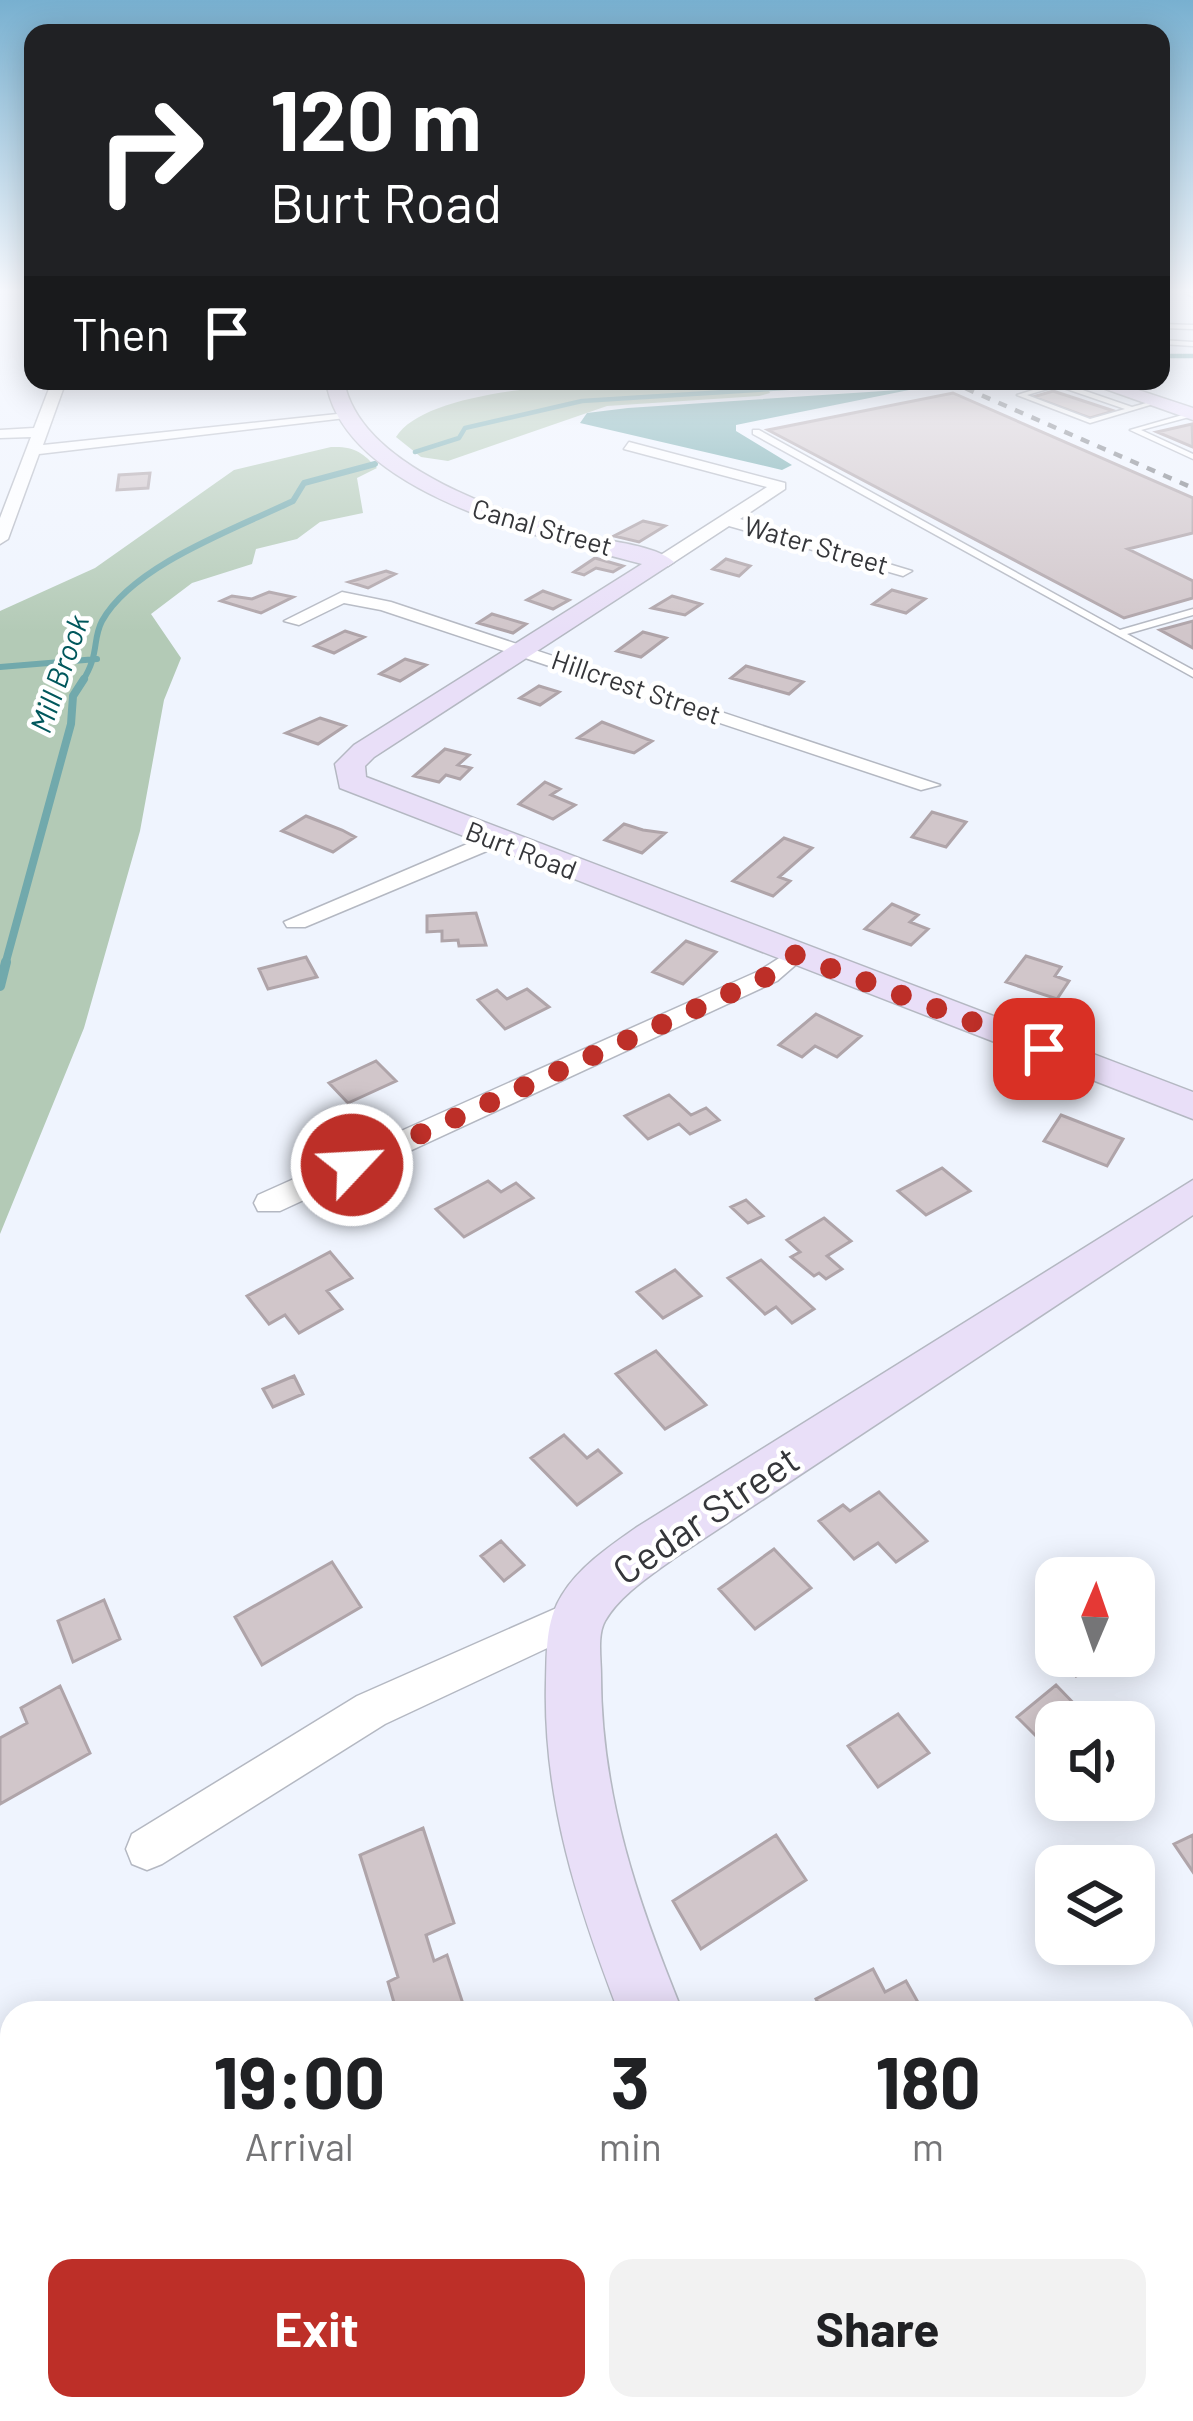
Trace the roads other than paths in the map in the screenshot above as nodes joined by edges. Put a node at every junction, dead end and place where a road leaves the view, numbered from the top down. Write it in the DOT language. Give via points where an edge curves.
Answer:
graph roads {
  1 [pos="49,406"];
  2 [pos="343,406"];
  3 [pos="1048,406"];
  4 [pos="1124,406"];
  5 [pos="1143,406"];
  6 [pos="1132,409"];
  7 [pos="1193,414"];
  8 [pos="347,417"];
  9 [pos="39,432"];
  10 [pos="756,432"];
  11 [pos="0,434"];
  12 [pos="171,436"];
  13 [pos="629,446"];
  14 [pos="33,450"];
  15 [pos="164,457"];
  16 [pos="1193,457"];
  17 [pos="729,521"];
  18 [pos="0,539"];
  19 [pos="662,562"];
  20 [pos="903,571"];
  21 [pos="1193,612"];
  22 [pos="292,622"];
  23 [pos="1120,633"];
  24 [pos="525,651"];
  25 [pos="1192,673"];
  26 [pos="929,785"];
  27 [pos="493,840"];
  28 [pos="296,922"];
  29 [pos="795,955"];
  30 [pos="1193,1106"];
  31 [pos="1193,1196"];
  32 [pos="269,1203"];
  33 [pos="577,1616"];
  34 [pos="147,1849"];
  35 [pos="647,2001"];
  1 -- 9 [label="street"];
  2 -- 8 [label="street, Canal Street"];
  3 -- 6 [label="lane" via="1090,422"];
  4 -- 6 [label="lane"];
  5 -- 6 [label="lane"];
  7 -- 16 [label="lane" via="1134,430"];
  8 -- 12 [label="street"];
  8 -- 19 [label="street, Canal Street" via="448,500"];
  9 -- 11 [label="street"];
  9 -- 14 [label="street"];
  10 -- 23 [label="lane"];
  12 -- 14 [label="street"];
  12 -- 15 [label="street"];
  13 -- 17 [label="street, Burt Road" via="780,486"];
  14 -- 18 [label="street"];
  17 -- 19 [label="street, Burt Road"];
  17 -- 20 [label="street, Water Street"];
  19 -- 24 [label="street, Burt Road"];
  21 -- 23 [label="lane"];
  22 -- 24 [label="street, Hillcrest Street" via="342,597"];
  23 -- 25 [label="lane"];
  24 -- 26 [label="street, Hillcrest Street"];
  24 -- 27 [label="street, Burt Road" via="364,751 347,775 367,793"];
  27 -- 28 [label="street"];
  27 -- 29 [label="street, Burt Road"];
  29 -- 30 [label="street, Burt Road"];
  29 -- 32 [label="street" via="768,976"];
  31 -- 33 [label="street, Cedar Street" via="655,1543"];
  33 -- 34 [label="street, Cedar Street" via="371,1710"];
  33 -- 35 [label="street" via="576,1782 612,1915"];
}
